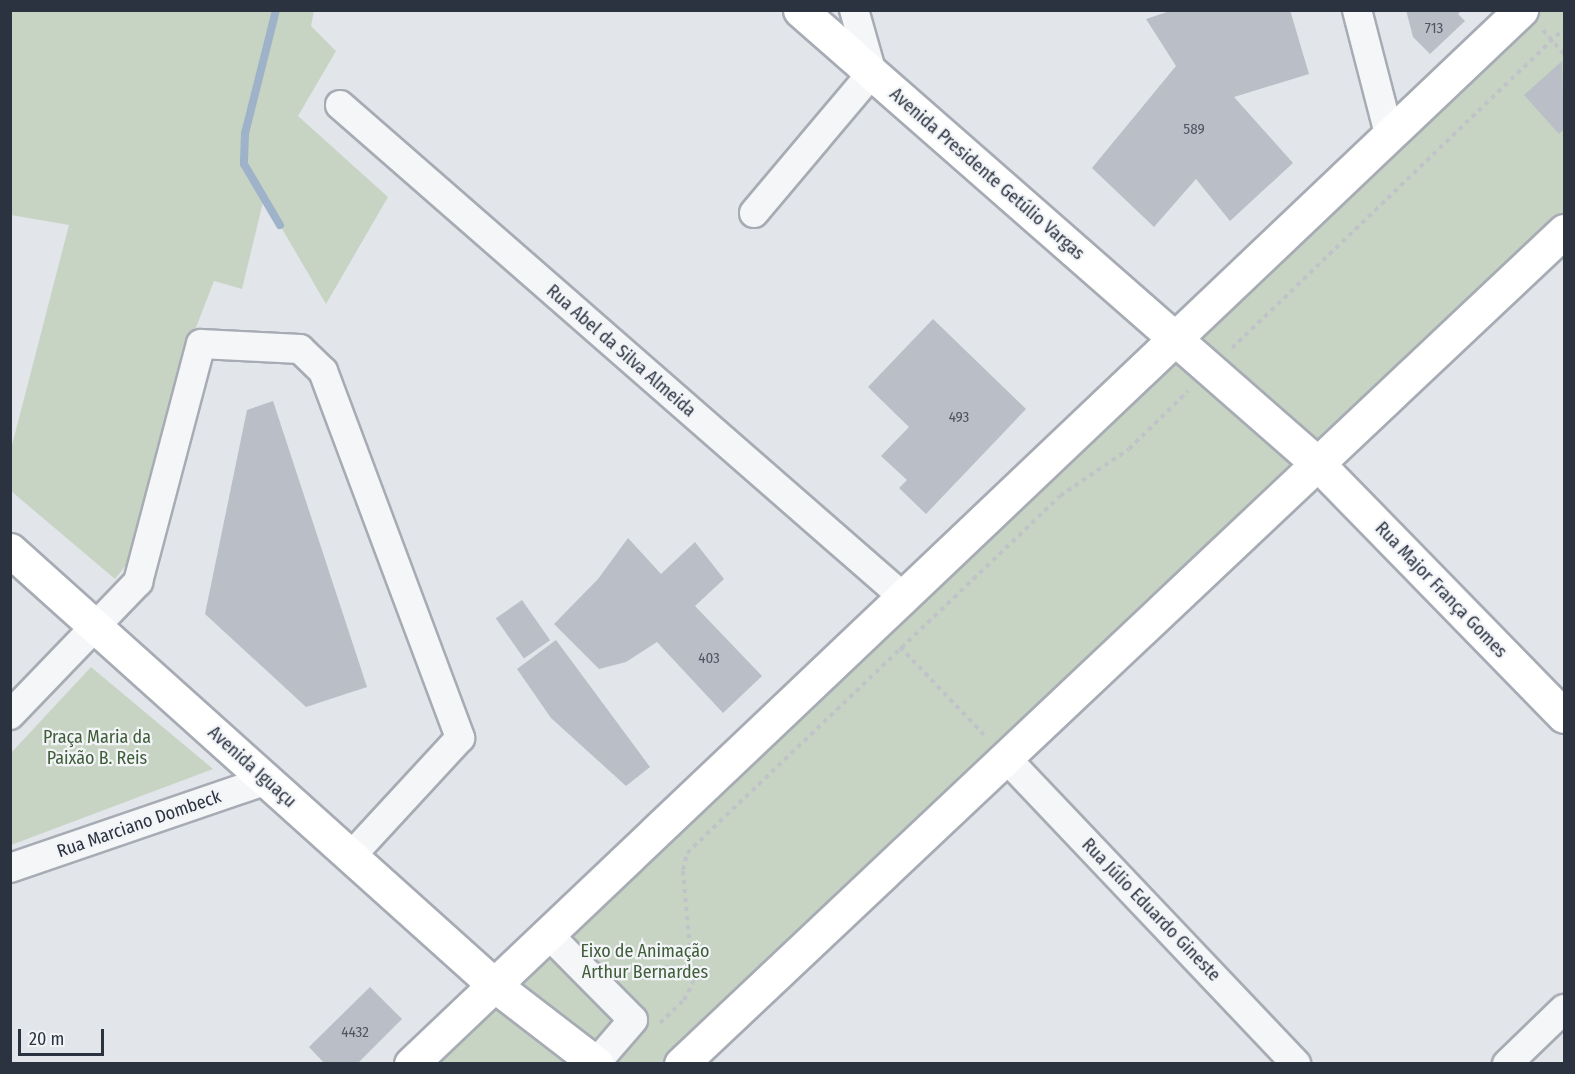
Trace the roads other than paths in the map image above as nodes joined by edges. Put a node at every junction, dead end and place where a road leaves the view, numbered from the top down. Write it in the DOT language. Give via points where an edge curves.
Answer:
graph roads {
  1 [pos="800,10"];
  2 [pos="854,10"];
  3 [pos="1357,10"];
  4 [pos="1521,10"];
  5 [pos="872,73"];
  6 [pos="340,105"];
  7 [pos="1389,134"];
  8 [pos="754,213"];
  9 [pos="1564,231"];
  10 [pos="1175,338"];
  11 [pos="1318,464"];
  12 [pos="10,550"];
  13 [pos="902,596"];
  14 [pos="98,628"];
  15 [pos="10,715"];
  16 [pos="1564,716"];
  17 [pos="1005,758"];
  18 [pos="267,780"];
  19 [pos="351,856"];
  20 [pos="10,868"];
  21 [pos="547,933"];
  22 [pos="493,984"];
  23 [pos="1564,1008"];
  24 [pos="597,1063"];
  25 [pos="411,1064"];
  26 [pos="681,1064"];
  27 [pos="1296,1064"];
  28 [pos="1507,1064"];
  1 -- 5 [label="main road, Avenida Presidente Getúlio Vargas"];
  2 -- 5 [label="street"];
  3 -- 7 [label="street"];
  4 -- 7 [label="main road"];
  5 -- 8 [label="street"];
  5 -- 10 [label="main road, Avenida Presidente Getúlio Vargas"];
  6 -- 13 [label="street, Rua Abel da Silva Almeida"];
  7 -- 10 [label="main road"];
  9 -- 11 [label="main road"];
  10 -- 11 [label="main road, Avenida Presidente Getúlio Vargas"];
  10 -- 13 [label="main road"];
  11 -- 16 [label="main road, Rua Major França Gomes"];
  11 -- 17 [label="main road"];
  12 -- 14 [label="main road, Avenida Iguaçu"];
  13 -- 21 [label="main road"];
  14 -- 15 [label="street"];
  14 -- 18 [label="main road, Avenida Iguaçu"];
  14 -- 19 [label="street" via="138,582 201,344 300,349 323,371 460,738"];
  17 -- 26 [label="main road"];
  17 -- 27 [label="street, Rua Júlio Eduardo Gineste"];
  18 -- 19 [label="main road, Avenida Iguaçu"];
  18 -- 20 [label="street, Rua Marciano Dombeck"];
  19 -- 22 [label="main road, Avenida Iguaçu"];
  21 -- 22 [label="main road"];
  21 -- 24 [label="street" via="633,1020"];
  22 -- 24 [label="main road, Avenida Iguaçu"];
  22 -- 25 [label="main road"];
  23 -- 28 [label="street"];
}
